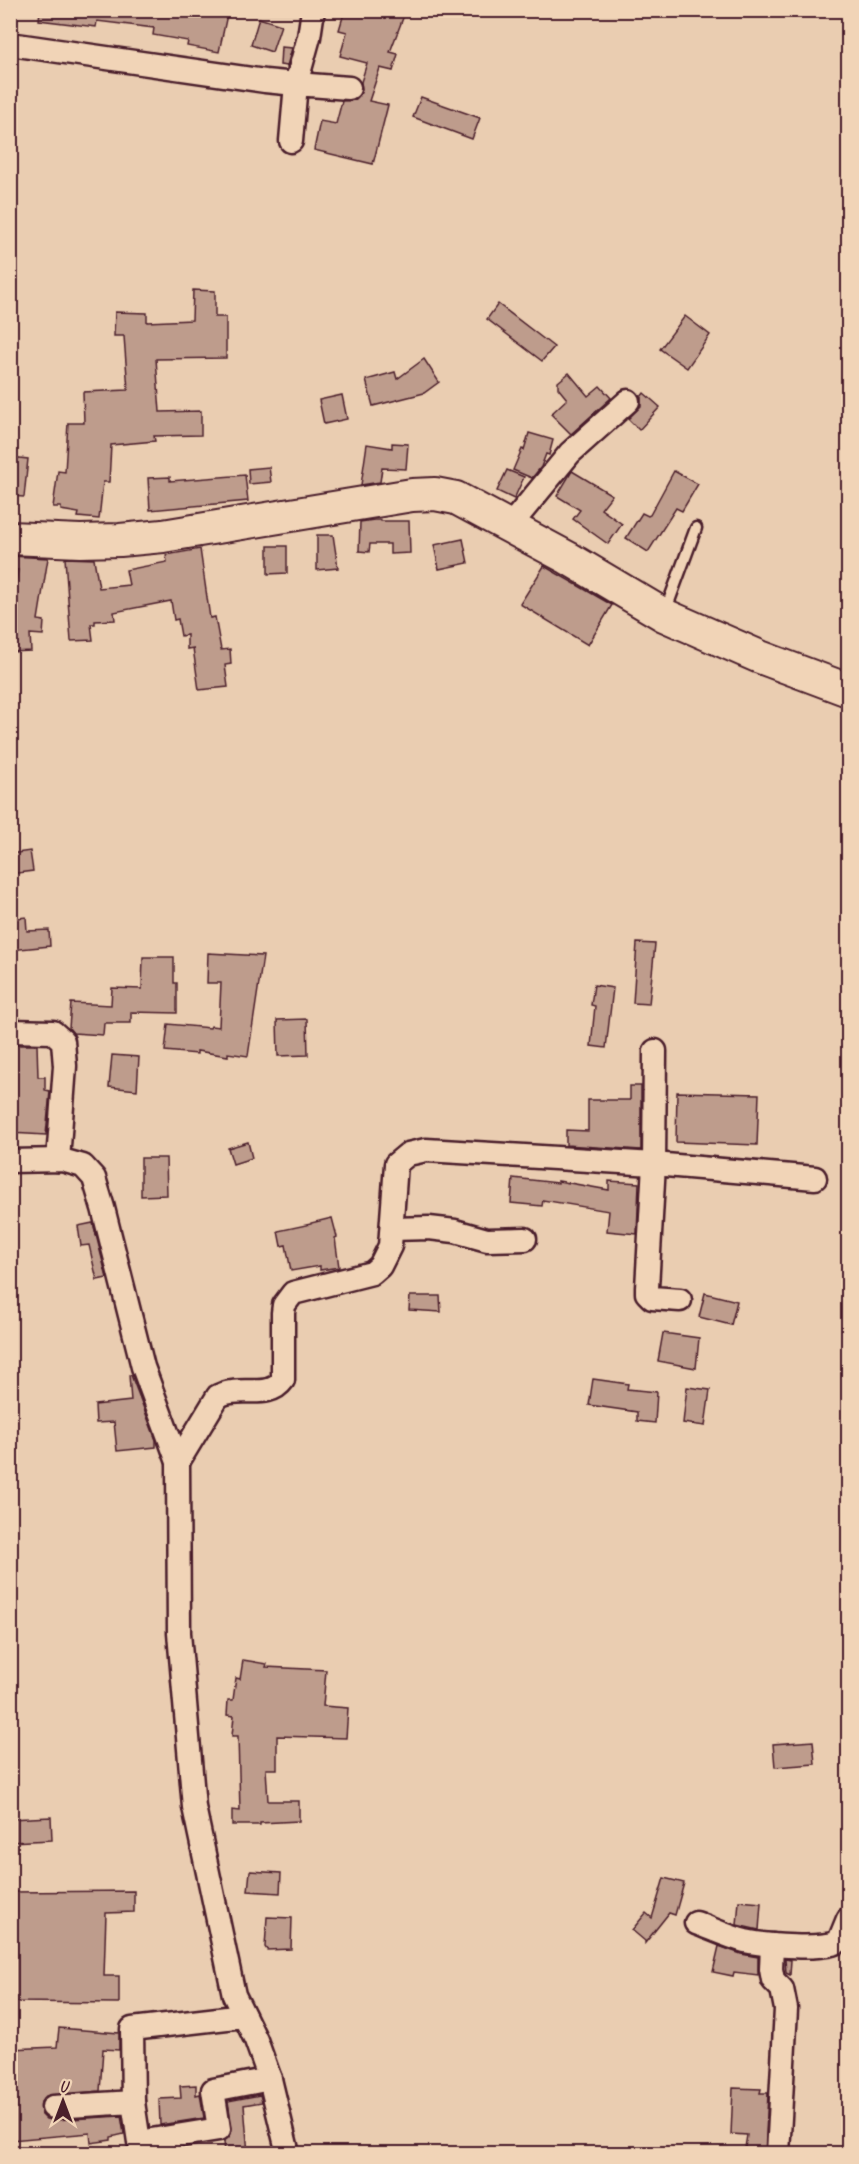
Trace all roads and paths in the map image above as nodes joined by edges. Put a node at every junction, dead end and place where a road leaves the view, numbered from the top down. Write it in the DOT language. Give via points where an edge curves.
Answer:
graph roads {
  1 [pos="313,10"];
  2 [pos="10,44"];
  3 [pos="296,84"];
  4 [pos="349,88"];
  5 [pos="291,141"];
  6 [pos="628,401"];
  7 [pos="509,527"];
  8 [pos="696,528"];
  9 [pos="10,538"];
  10 [pos="664,615"];
  11 [pos="849,690"];
  12 [pos="10,1031"];
  13 [pos="655,1052"];
  14 [pos="58,1160"];
  15 [pos="10,1161"];
  16 [pos="654,1164"];
  17 [pos="815,1178"];
  18 [pos="392,1229"];
  19 [pos="525,1239"];
  20 [pos="680,1300"];
  21 [pos="178,1462"];
  22 [pos="849,1919"];
  23 [pos="696,1923"];
  24 [pos="772,1945"];
  25 [pos="244,2016"];
  26 [pos="270,2079"];
  27 [pos="133,2102"];
  28 [pos="52,2107"];
  29 [pos="140,2148"];
  30 [pos="288,2154"];
  31 [pos="778,2154"];
  1 -- 3 [label="street"];
  2 -- 3 [label="street"];
  3 -- 4 [label="street"];
  3 -- 5 [label="street"];
  6 -- 7 [label="street" via="570,453"];
  7 -- 9 [label="street" via="456,498 435,494 152,537 80,541"];
  7 -- 10 [label="street"];
  8 -- 10 [label="lane"];
  10 -- 11 [label="street"];
  12 -- 14 [label="street" via="53,1032 63,1041 65,1066"];
  13 -- 16 [label="street"];
  14 -- 15 [label="street"];
  14 -- 21 [label="street" via="76,1162 94,1178 143,1367"];
  16 -- 17 [label="street"];
  16 -- 18 [label="street" via="417,1151 396,1164"];
  16 -- 20 [label="street" via="647,1293 657,1300"];
  18 -- 19 [label="street" via="455,1231 487,1240"];
  18 -- 21 [label="street" via="386,1256 372,1273 293,1293 284,1305 284,1380 271,1390 218,1396"];
  21 -- 25 [label="street" via="179,1633 194,1807 234,1995"];
  22 -- 24 [label="street" via="834,1944"];
  23 -- 24 [label="street"];
  24 -- 31 [label="street" via="773,1980 782,1989 786,2009"];
  25 -- 26 [label="street"];
  25 -- 27 [label="street" via="132,2030"];
  26 -- 29 [label="street" via="213,2090 219,2129"];
  26 -- 30 [label="street"];
  27 -- 28 [label="street"];
  27 -- 29 [label="street"];
}
